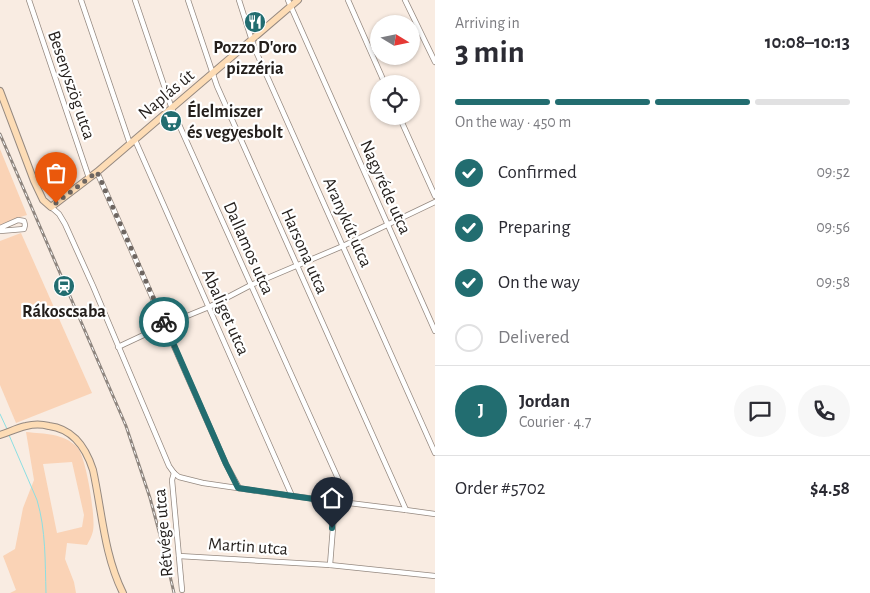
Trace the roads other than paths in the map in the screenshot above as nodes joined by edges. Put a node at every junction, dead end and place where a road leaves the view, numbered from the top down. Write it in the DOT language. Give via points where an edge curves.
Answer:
graph roads {
  1 [pos="29,0"];
  2 [pos="81,0"];
  3 [pos="134,0"];
  4 [pos="188,0"];
  5 [pos="239,0"];
  6 [pos="298,0"];
  7 [pos="348,0"];
  8 [pos="405,0"];
  9 [pos="290,3"];
  10 [pos="252,40"];
  11 [pos="435,62"];
  12 [pos="212,74"];
  13 [pos="381,75"];
  14 [pos="0,91"];
  15 [pos="172,109"];
  16 [pos="403,125"];
  17 [pos="132,142"];
  18 [pos="97,172"];
  19 [pos="89,178"];
  20 [pos="435,196"];
  21 [pos="435,202"];
  22 [pos="51,207"];
  23 [pos="388,225"];
  24 [pos="0,229"];
  25 [pos="343,246"];
  26 [pos="297,265"];
  27 [pos="250,285"];
  28 [pos="208,306"];
  29 [pos="165,325"];
  30 [pos="435,331"];
  31 [pos="118,347"];
  32 [pos="0,435"];
  33 [pos="435,453"];
  34 [pos="174,473"];
  35 [pos="238,488"];
  36 [pos="292,496"];
  37 [pos="334,502"];
  38 [pos="349,503"];
  39 [pos="406,510"];
  40 [pos="435,514"];
  41 [pos="179,556"];
  42 [pos="330,565"];
  43 [pos="435,576"];
  44 [pos="182,590"];
  45 [pos="123,593"];
  1 -- 19 [label="street, Besenyszög utca"];
  2 -- 17 [label="street, Abaliget utca"];
  3 -- 15 [label="street, Dallamos utca"];
  4 -- 12 [label="street, Harsona utca"];
  5 -- 10 [label="street, Aranykút utca"];
  6 -- 9 [label="street, Naplás út"];
  7 -- 13 [label="street"];
  8 -- 11 [label="street"];
  9 -- 10 [label="street, Naplás út"];
  9 -- 23 [label="street, Nagyréde utca"];
  10 -- 12 [label="street, Naplás út"];
  10 -- 25 [label="street, Aranykút utca"];
  12 -- 15 [label="street, Naplás út"];
  12 -- 26 [label="street, Harsona utca"];
  14 -- 22 [label="street" via="34,181 43,200"];
  15 -- 17 [label="street, Naplás út"];
  15 -- 27 [label="street, Dallamos utca"];
  16 -- 20 [label="street"];
  17 -- 18 [label="street, Naplás út"];
  17 -- 28 [label="street, Abaliget utca"];
  18 -- 19 [label="street, Naplás út"];
  18 -- 29 [label="street"];
  19 -- 22 [label="street, Naplás út"];
  21 -- 23 [label="street"];
  22 -- 31 [label="street" via="64,224"];
  23 -- 25 [label="street"];
  23 -- 30 [label="street, Nagyréde utca"];
  24 -- 24 [label="street" via="20,230 25,224 18,220"];
  25 -- 26 [label="street"];
  25 -- 33 [label="street, Aranykút utca"];
  26 -- 27 [label="street"];
  26 -- 39 [label="street, Harsona utca"];
  27 -- 28 [label="street"];
  27 -- 38 [label="street, Dallamos utca"];
  28 -- 29 [label="street"];
  28 -- 36 [label="street, Abaliget utca"];
  29 -- 31 [label="street"];
  29 -- 35 [label="street"];
  31 -- 34 [label="street"];
  32 -- 45 [label="street" via="39,424 55,426 78,440 94,470 110,559"];
  34 -- 35 [label="street" via="195,482"];
  34 -- 41 [label="street, Rétvége utca"];
  35 -- 36 [label="street"];
  36 -- 37 [label="street"];
  37 -- 38 [label="street"];
  37 -- 42 [label="street"];
  38 -- 39 [label="street"];
  39 -- 40 [label="street"];
  41 -- 42 [label="street, Martin utca"];
  41 -- 44 [label="street, Rétvége utca"];
  42 -- 43 [label="street, Martin utca"];
}
